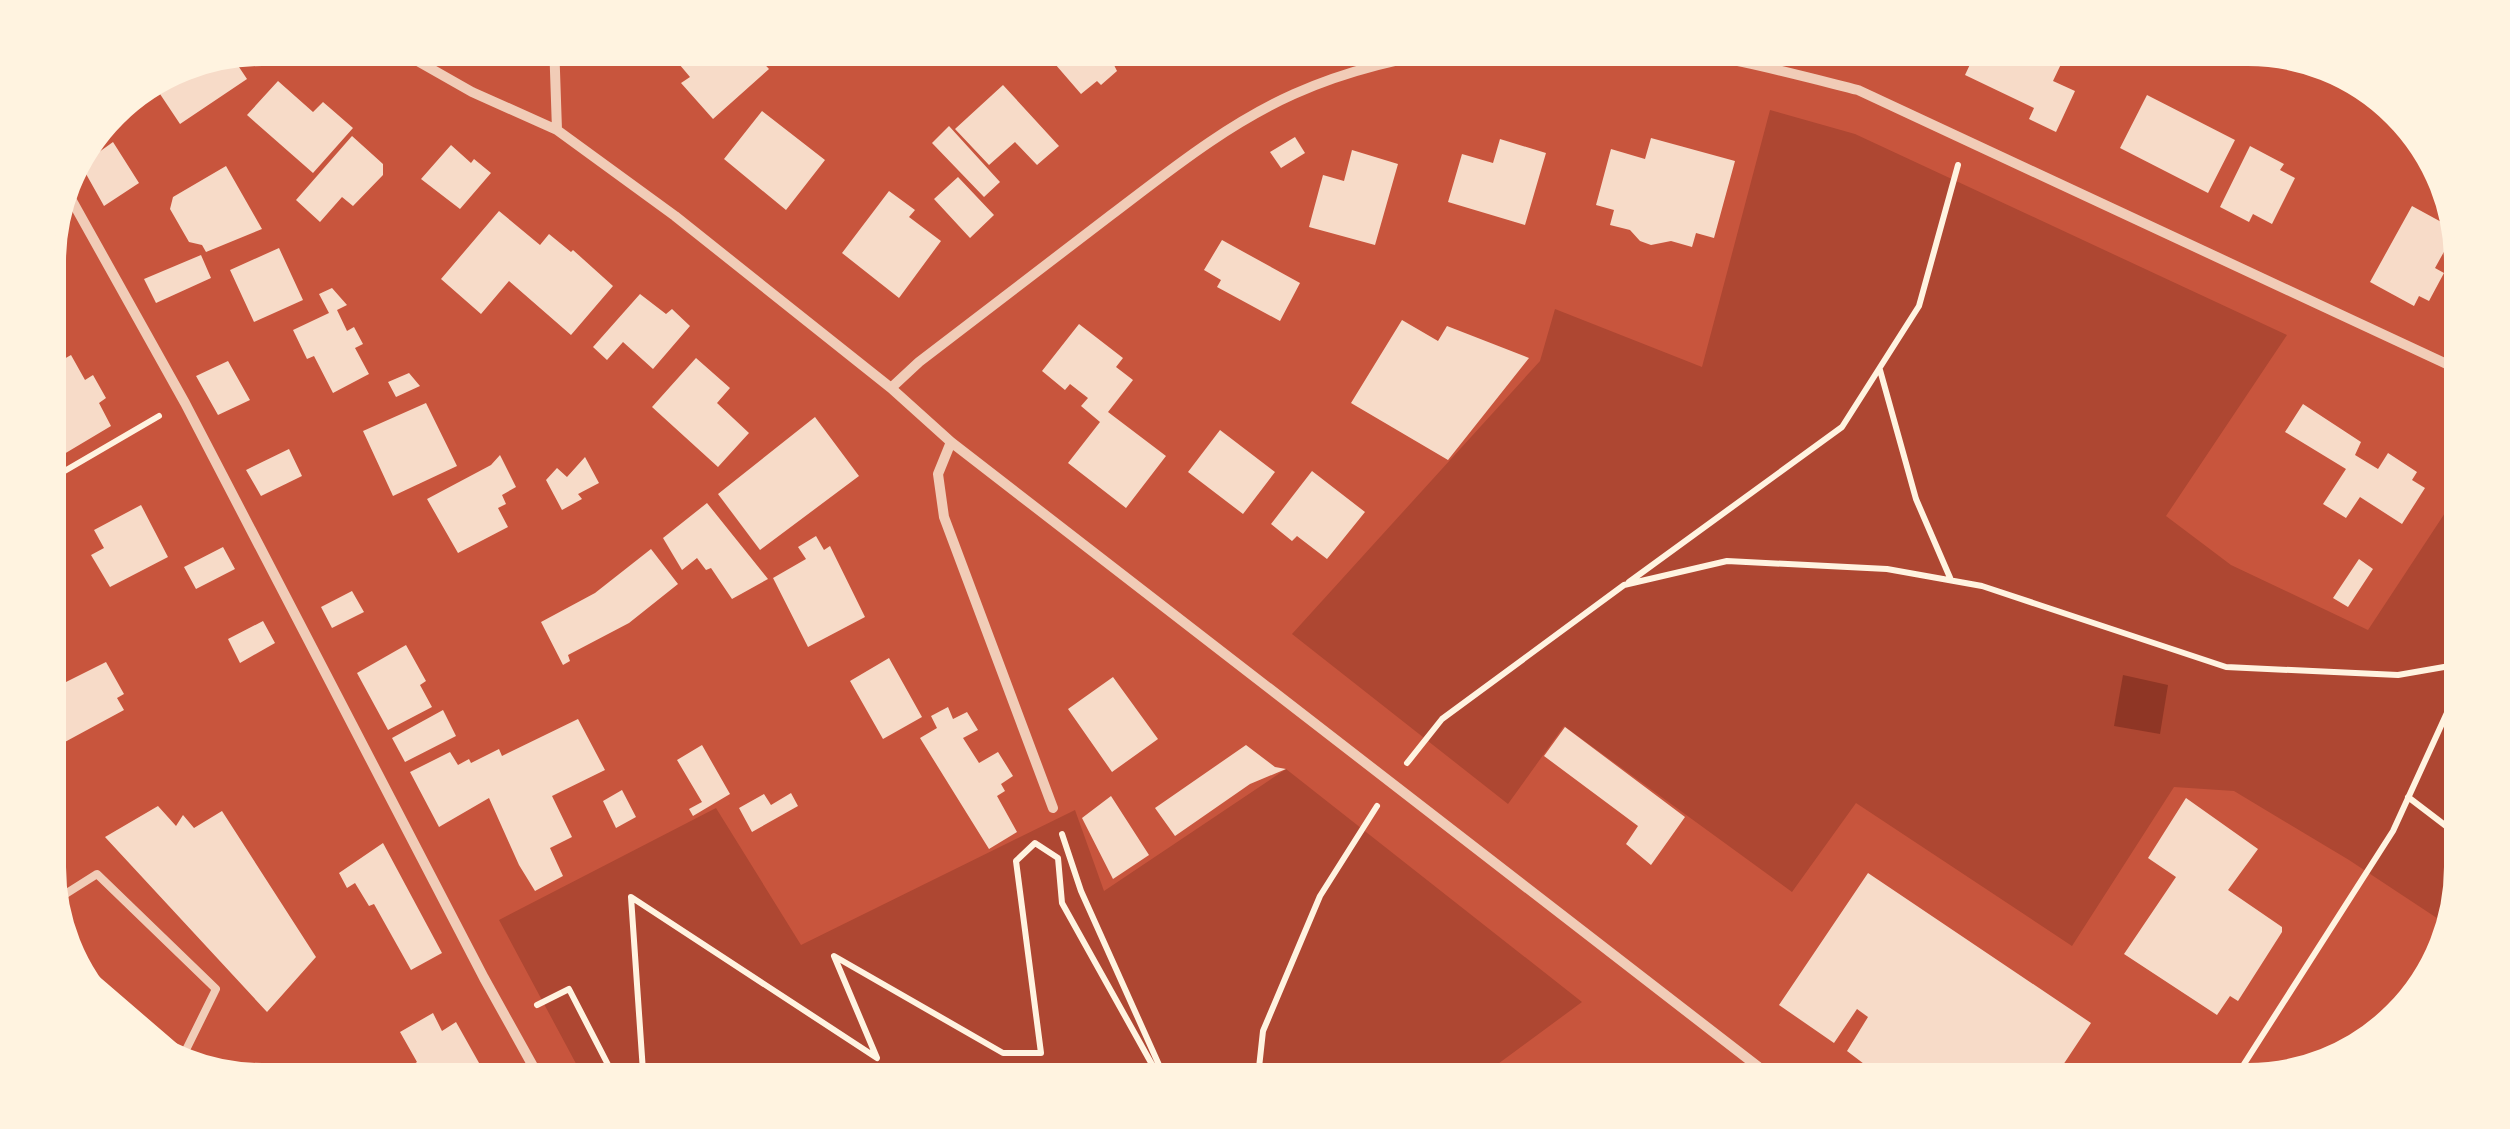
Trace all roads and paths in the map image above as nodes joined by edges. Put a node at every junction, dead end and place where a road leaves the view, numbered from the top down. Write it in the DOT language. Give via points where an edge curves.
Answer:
graph roads {
  1 [pos="416,60"];
  2 [pos="555,60"];
  3 [pos="1406,60"];
  4 [pos="1731,60"];
  5 [pos="557,130"];
  6 [pos="1964,142"];
  7 [pos="70,200"];
  8 [pos="2450,367"];
  9 [pos="1879,369"];
  10 [pos="891,388"];
  11 [pos="166,412"];
  12 [pos="951,442"];
  13 [pos="60,474"];
  14 [pos="1951,580"];
  15 [pos="1624,585"];
  16 [pos="2450,668"];
  17 [pos="2450,704"];
  18 [pos="1393,782"];
  19 [pos="2408,797"];
  20 [pos="1053,808"];
  21 [pos="2450,828"];
  22 [pos="62,896"];
  23 [pos="538,1004"];
  24 [pos="118,1009"];
  25 [pos="140,1027"];
  26 [pos="190,1056"];
  27 [pos="535,1069"];
  28 [pos="610,1069"];
  29 [pos="643,1069"];
  30 [pos="1156,1069"];
  31 [pos="1159,1069"];
  32 [pos="1259,1069"];
  33 [pos="1762,1069"];
  34 [pos="2241,1069"];
  1 -- 5 [label="street"];
  2 -- 5 [label="street"];
  3 -- 10 [label="street" via="1294,94 1192,153"];
  4 -- 6 [label="street" via="1858,90"];
  5 -- 10 [label="street"];
  6 -- 8 [label="street"];
  6 -- 9 [label="path" via="1919,306"];
  7 -- 27 [label="street"];
  9 -- 14 [label="path" via="1916,499"];
  9 -- 15 [label="path" via="1842,427"];
  10 -- 12 [label="street"];
  11 -- 13 [label="path"];
  12 -- 18 [label="street"];
  12 -- 20 [label="street" via="938,474 944,517"];
  14 -- 15 [label="path" via="1887,569 1727,561"];
  14 -- 16 [label="path" via="2226,667 2398,675"];
  15 -- 18 [label="path" via="1442,719"];
  17 -- 19 [label="path"];
  18 -- 32 [label="path" via="1320,896 1263,1030"];
  18 -- 33 [label="street"];
  19 -- 21 [label="path"];
  19 -- 34 [label="path" via="2393,831"];
  20 -- 31 [label="path" via="1081,891"];
  22 -- 26 [label="lane" via="96,874 216,989"];
  23 -- 28 [label="path" via="569,989"];
  24 -- 25 [label="main road"];
  29 -- 30 [label="path" via="631,897 877,1058 834,956 1003,1053 1042,1053 1016,861 1034,844 1058,858 1062,904"];
}
